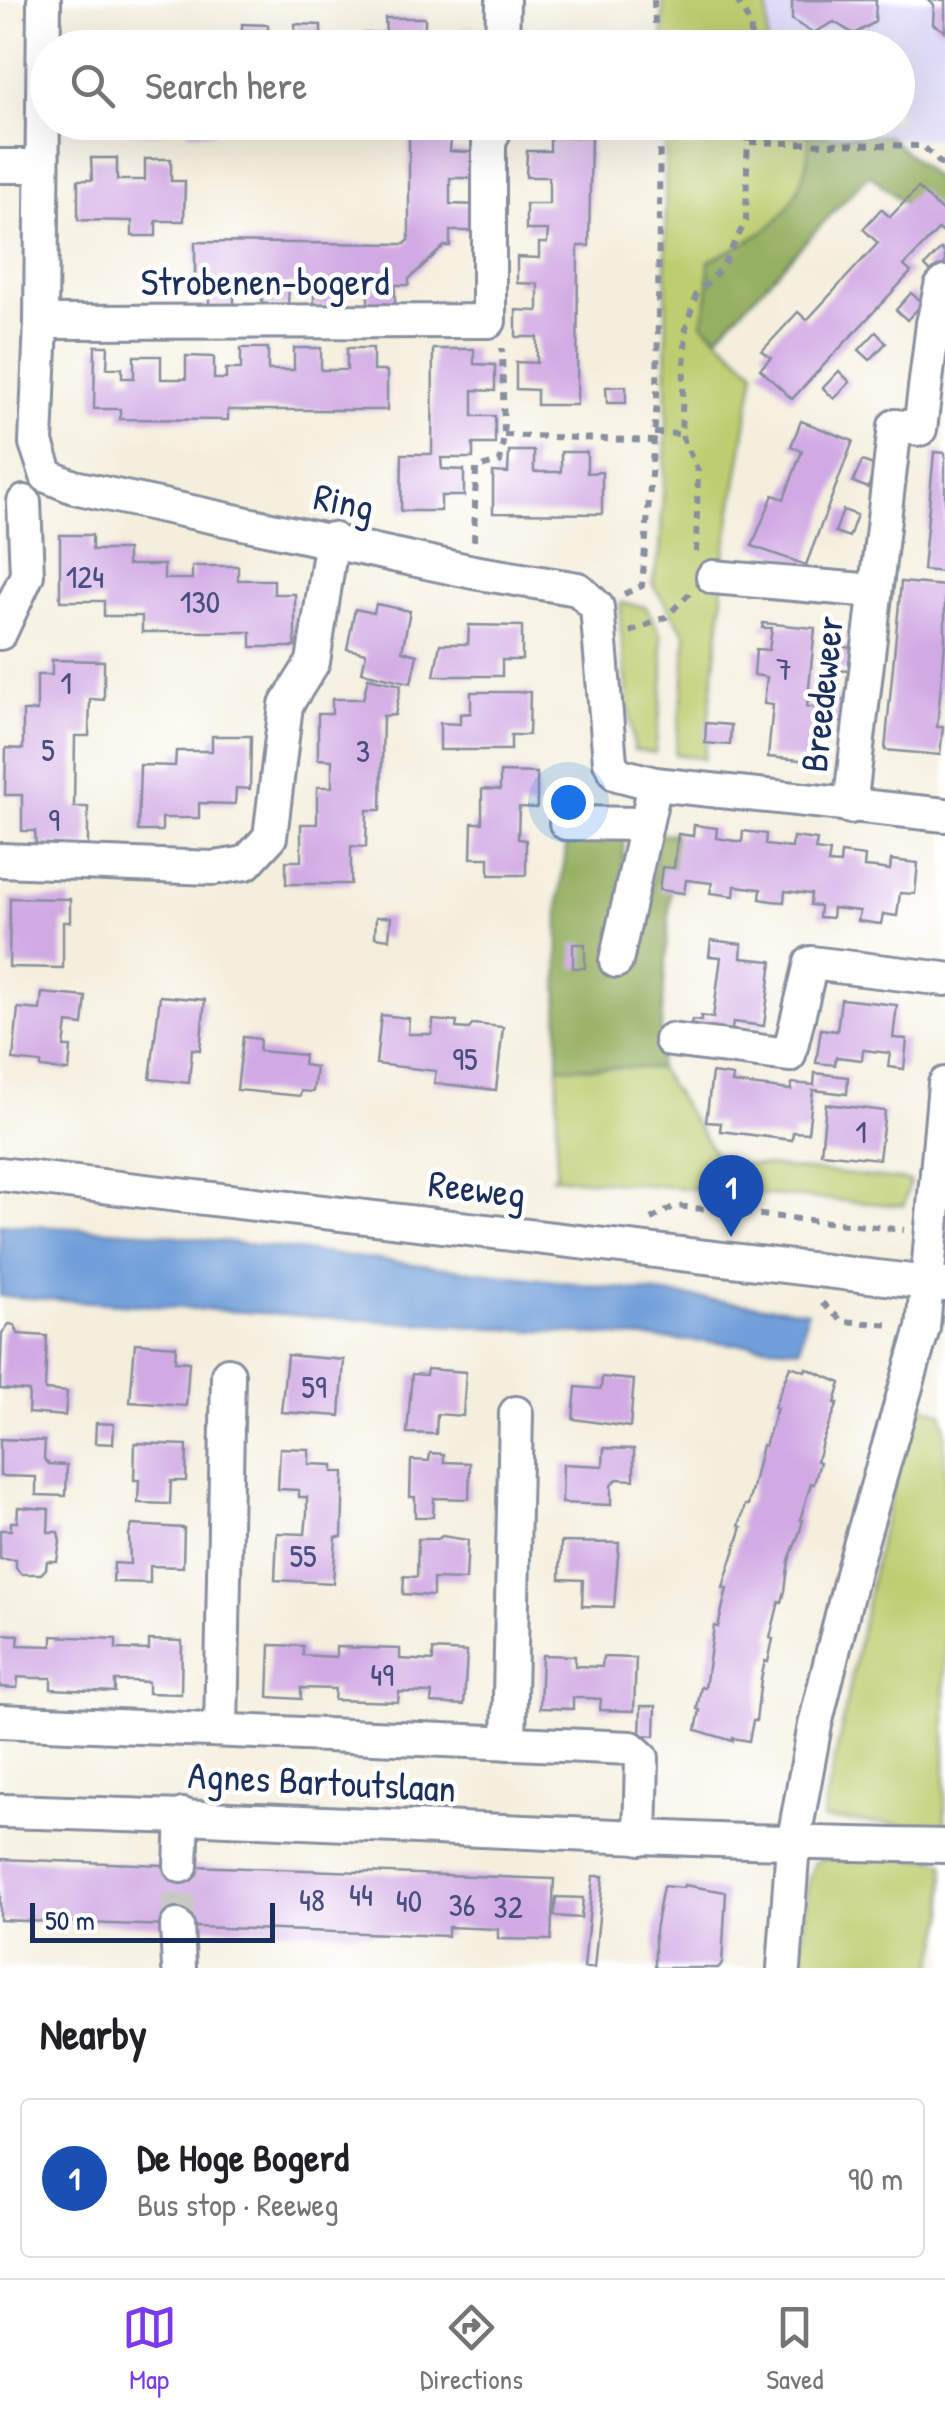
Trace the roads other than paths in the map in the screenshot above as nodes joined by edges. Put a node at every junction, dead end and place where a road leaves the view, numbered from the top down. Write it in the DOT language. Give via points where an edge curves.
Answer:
graph roads {
  1 [pos="44,0"];
  2 [pos="503,0"];
  3 [pos="43,30"];
  4 [pos="502,30"];
  5 [pos="41,140"];
  6 [pos="491,140"];
  7 [pos="0,166"];
  8 [pos="41,166"];
  9 [pos="945,283"];
  10 [pos="41,322"];
  11 [pos="939,324"];
  12 [pos="47,476"];
  13 [pos="12,502"];
  14 [pos="332,540"];
  15 [pos="701,572"];
  16 [pos="874,591"];
  17 [pos="0,632"];
  18 [pos="654,784"];
  19 [pos="850,807"];
  20 [pos="945,816"];
  21 [pos="566,823"];
  22 [pos="646,824"];
  23 [pos="0,860"];
  24 [pos="616,961"];
  25 [pos="945,979"];
  26 [pos="671,1040"];
  27 [pos="945,1084"];
  28 [pos="0,1174"];
  29 [pos="937,1284"];
  30 [pos="228,1374"];
  31 [pos="516,1413"];
  32 [pos="0,1721"];
  33 [pos="220,1730"];
  34 [pos="508,1743"];
  35 [pos="0,1811"];
  36 [pos="184,1816"];
  37 [pos="640,1838"];
  38 [pos="794,1844"];
  39 [pos="945,1846"];
  40 [pos="181,1866"];
  41 [pos="177,1926"];
  42 [pos="179,1968"];
  43 [pos="784,1968"];
  1 -- 3 [label="street"];
  2 -- 4 [label="street"];
  5 -- 8 [label="street"];
  6 -- 10 [label="street, Strobenen-bogerd" via="489,322"];
  7 -- 8 [label="street"];
  8 -- 10 [label="street"];
  9 -- 11 [label="street, Breedeweer"];
  10 -- 12 [label="street" via="36,443"];
  11 -- 16 [label="street, Breedeweer" via="920,429 896,426"];
  12 -- 13 [label="street"];
  12 -- 14 [label="street, Ring"];
  13 -- 17 [label="street" via="27,574"];
  14 -- 18 [label="street, Ring" via="578,589 598,622 610,762 617,774"];
  14 -- 23 [label="street" via="313,662 286,705 270,837 246,863 214,868"];
  15 -- 16 [label="street, Breedeweer"];
  16 -- 19 [label="street, Breedeweer"];
  18 -- 19 [label="street"];
  18 -- 22 [label="street"];
  19 -- 20 [label="street"];
  21 -- 22 [label="street"];
  22 -- 24 [label="street"];
  25 -- 26 [label="street" via="810,963 789,1055"];
  27 -- 29 [label="street" via="930,1232"];
  28 -- 29 [label="street, Reeweg"];
  29 -- 38 [label="street" via="854,1570"];
  30 -- 33 [label="street, Agnes Bartoutslaan"];
  31 -- 34 [label="street"];
  32 -- 33 [label="street, Agnes Bartoutslaan"];
  33 -- 34 [label="street, Agnes Bartoutslaan"];
  34 -- 37 [label="street, Agnes Bartoutslaan" via="632,1748 642,1758"];
  35 -- 36 [label="street, Agnes Bartoutslaan"];
  36 -- 37 [label="street, Agnes Bartoutslaan"];
  36 -- 40 [label="street"];
  37 -- 38 [label="street, Agnes Bartoutslaan"];
  38 -- 39 [label="street, Agnes Bartoutslaan"];
  38 -- 43 [label="street"];
  41 -- 42 [label="street"];
}
